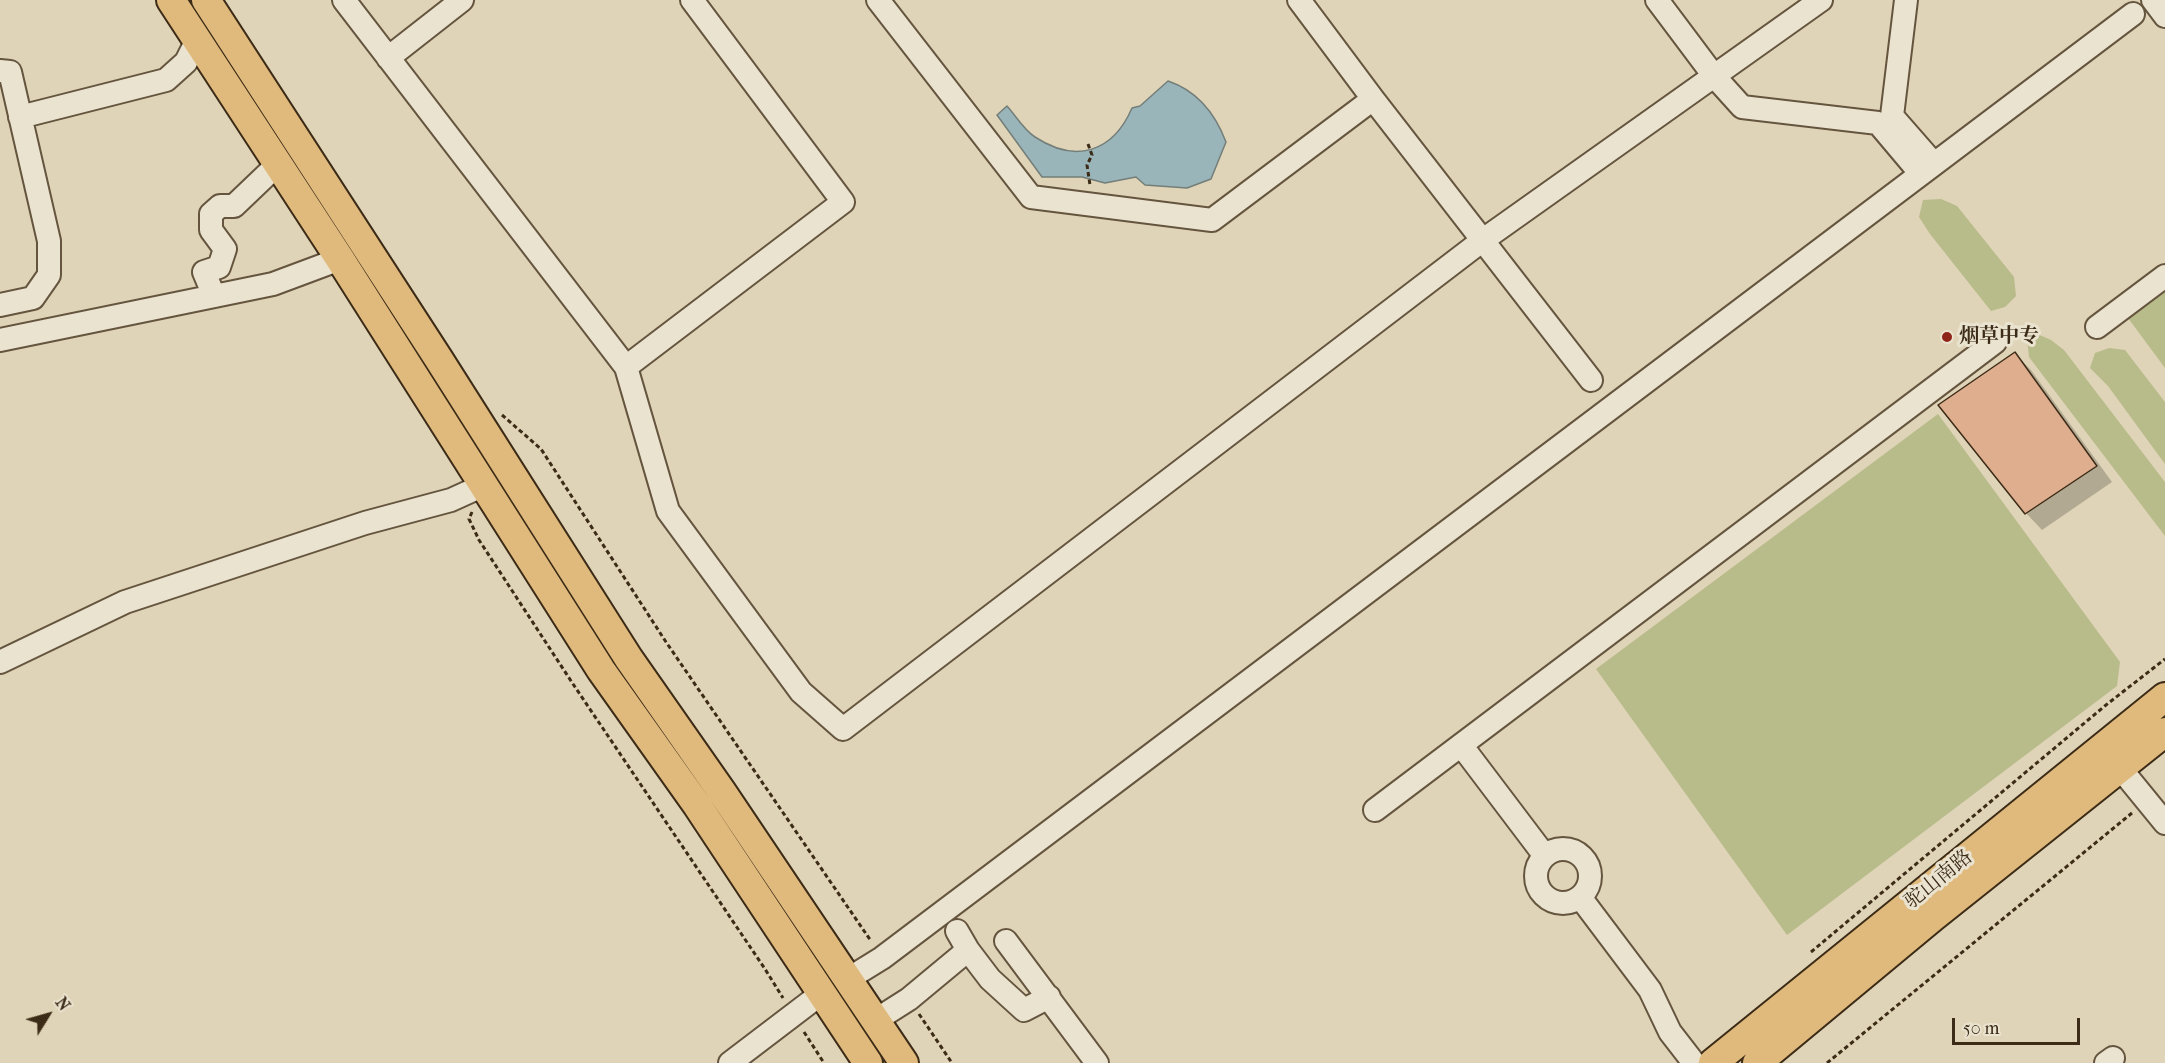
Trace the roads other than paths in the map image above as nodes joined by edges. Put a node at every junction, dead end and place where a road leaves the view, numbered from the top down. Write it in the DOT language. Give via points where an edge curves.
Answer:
graph roads {
  1 [pos="171,0"];
  2 [pos="206,0"];
  3 [pos="344,0"];
  4 [pos="462,0"];
  5 [pos="692,0"];
  6 [pos="878,0"];
  7 [pos="1299,0"];
  8 [pos="1657,0"];
  9 [pos="1821,0"];
  10 [pos="1906,0"];
  11 [pos="2133,14"];
  12 [pos="197,40"];
  13 [pos="388,58"];
  14 [pos="0,71"];
  15 [pos="1714,76"];
  16 [pos="1373,99"];
  17 [pos="20,117"];
  18 [pos="278,164"];
  19 [pos="1928,169"];
  20 [pos="1482,240"];
  21 [pos="340,259"];
  22 [pos="2165,276"];
  23 [pos="214,296"];
  24 [pos="0,305"];
  25 [pos="2097,327"];
  26 [pos="0,340"];
  27 [pos="1995,342"];
  28 [pos="626,367"];
  29 [pos="1590,380"];
  30 [pos="484,485"];
  31 [pos="0,662"];
  32 [pos="2165,697"];
  33 [pos="2165,732"];
  34 [pos="1461,745"];
  35 [pos="2120,768"];
  36 [pos="1376,810"];
  37 [pos="2165,824"];
  38 [pos="1545,856"];
  39 [pos="1580,897"];
  40 [pos="1005,941"];
  41 [pos="848,979"];
  42 [pos="822,993"];
  43 [pos="1049,997"];
  44 [pos="876,1020"];
  45 [pos="730,1063"];
  46 [pos="868,1063"];
  47 [pos="904,1063"];
  48 [pos="1097,1063"];
  49 [pos="1694,1063"];
  50 [pos="1713,1063"];
  51 [pos="1757,1063"];
  1 -- 12 [label="main road"];
  2 -- 41 [label="main road" via="629,659"];
  3 -- 13 [label="street"];
  4 -- 13 [label="street"];
  5 -- 28 [label="street" via="843,202"];
  6 -- 16 [label="street" via="1031,197 1212,220"];
  7 -- 16 [label="street"];
  8 -- 15 [label="street"];
  9 -- 15 [label="street"];
  10 -- 19 [label="street" via="1892,116"];
  11 -- 19 [label="street"];
  12 -- 17 [label="street" via="186,62 166,80"];
  12 -- 18 [label="main road"];
  13 -- 28 [label="street"];
  14 -- 17 [label="street" via="10,72"];
  15 -- 19 [label="street" via="1742,107 1878,123"];
  15 -- 20 [label="street"];
  16 -- 20 [label="street"];
  17 -- 24 [label="street" via="49,242 49,275 33,298"];
  18 -- 21 [label="main road"];
  18 -- 23 [label="street" via="234,206 220,206 211,214 211,230 225,249 219,267 204,272"];
  19 -- 41 [label="street" via="882,958"];
  20 -- 28 [label="street" via="843,729 801,692 668,511"];
  20 -- 29 [label="street"];
  21 -- 23 [label="street" via="273,284"];
  21 -- 30 [label="main road"];
  22 -- 25 [label="street"];
  23 -- 26 [label="street"];
  27 -- 34 [label="street"];
  30 -- 31 [label="street" via="450,500 365,523 125,602"];
  30 -- 42 [label="main road" via="601,670"];
  32 -- 50 [label="main road, 驼山南路"];
  33 -- 35 [label="main road, 驼山南路"];
  34 -- 36 [label="street"];
  34 -- 38 [label="street"];
  35 -- 37 [label="street"];
  35 -- 51 [label="main road, 驼山南路"];
  38 -- 39 [label="street" via="1536,874 1540,891 1546,898 1563,903"];
  38 -- 39 [label="street" via="1568,850 1582,858 1589,874 1586,890"];
  39 -- 49 [label="street" via="1650,990 1670,1032"];
  40 -- 43 [label="street"];
  41 -- 44 [label="main road"];
  42 -- 45 [label="street"];
  42 -- 46 [label="main road"];
  43 -- 44 [label="street" via="1024,1010 990,979 962,940 909,999"];
  43 -- 48 [label="street"];
  44 -- 47 [label="main road"];
}
